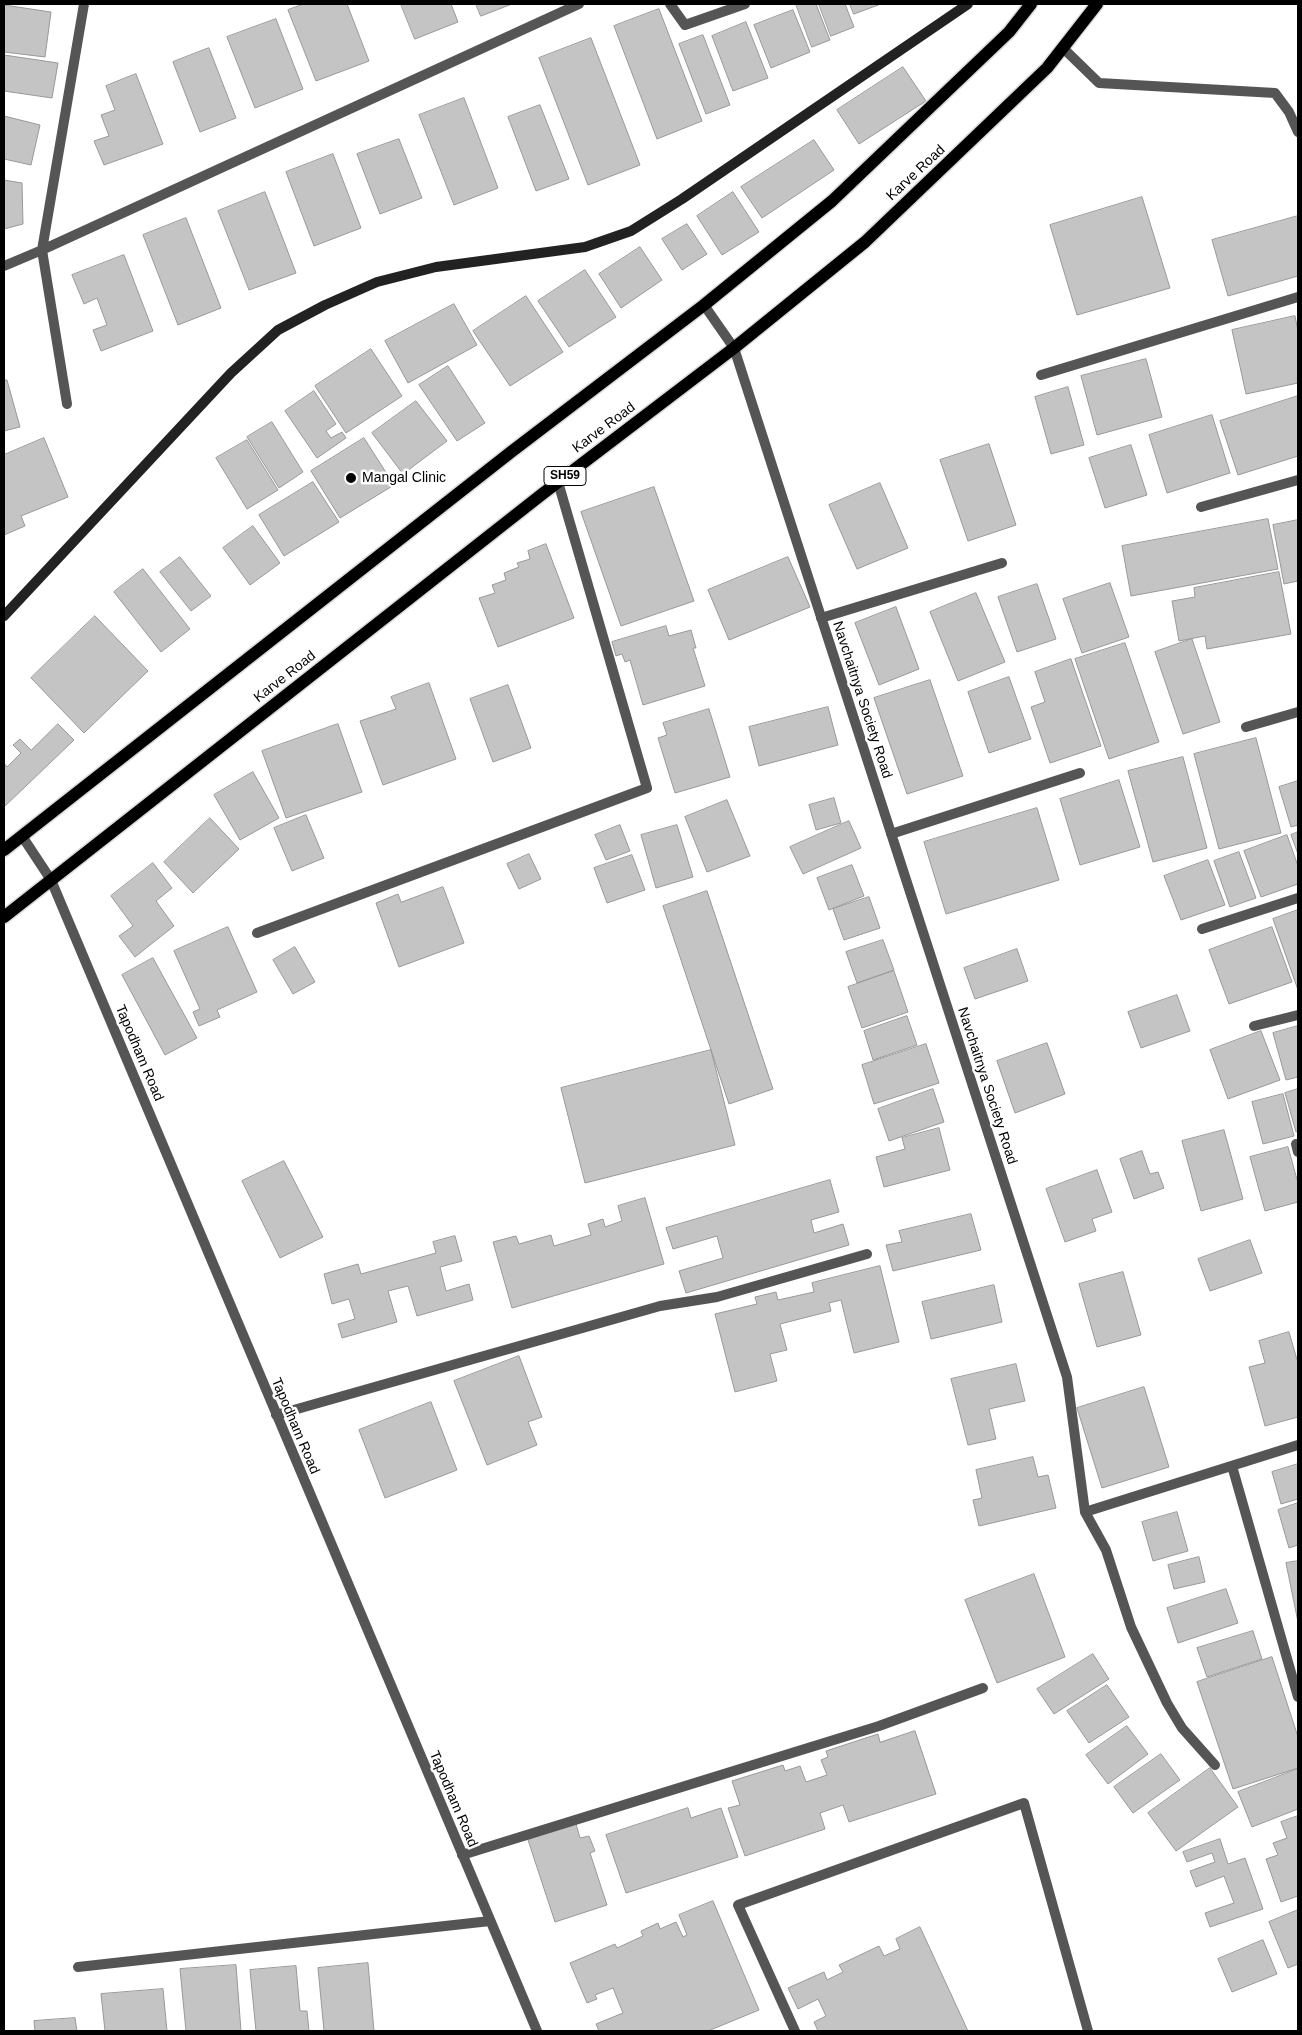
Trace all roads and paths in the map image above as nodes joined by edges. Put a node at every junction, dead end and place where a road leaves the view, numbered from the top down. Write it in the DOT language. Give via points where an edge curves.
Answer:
graph roads {
  1 [pos="84,4"];
  2 [pos="579,4"];
  3 [pos="670,4"];
  4 [pos="745,4"];
  5 [pos="968,4"];
  6 [pos="1031,4"];
  7 [pos="1097,4"];
  8 [pos="1063,48"];
  9 [pos="1298,132"];
  10 [pos="42,250"];
  11 [pos="4,266"];
  12 [pos="1298,297"];
  13 [pos="704,305"];
  14 [pos="734,348"];
  15 [pos="1041,375"];
  16 [pos="67,404"];
  17 [pos="1298,480"];
  18 [pos="558,482"];
  19 [pos="1201,506"];
  20 [pos="1002,563"];
  21 [pos="4,616"];
  22 [pos="821,618"];
  23 [pos="1298,712"];
  24 [pos="1246,727"];
  25 [pos="1080,773"];
  26 [pos="891,834"];
  27 [pos="22,836"];
  28 [pos="4,850"];
  29 [pos="51,880"];
  30 [pos="1298,898"];
  31 [pos="4,917"];
  32 [pos="1202,929"];
  33 [pos="257,933"];
  34 [pos="1298,1015"];
  35 [pos="1254,1026"];
  36 [pos="1298,1144"];
  37 [pos="1298,1152"];
  38 [pos="868,1254"];
  39 [pos="276,1415"];
  40 [pos="1298,1445"];
  41 [pos="1232,1466"];
  42 [pos="1086,1512"];
  43 [pos="983,1688"];
  44 [pos="1298,1697"];
  45 [pos="1215,1765"];
  46 [pos="462,1855"];
  47 [pos="490,1921"];
  48 [pos="78,1966"];
  49 [pos="537,2031"];
  50 [pos="795,2031"];
  51 [pos="1088,2031"];
  1 -- 10 [label="street"];
  2 -- 10 [label="street"];
  3 -- 4 [label="street" via="685,25"];
  5 -- 21 [label="street" via="630,231 584,247 436,267 377,282 278,330 231,373"];
  6 -- 13 [label="main road" via="1009,32 832,202"];
  7 -- 8 [label="main road, Karve Road / SH59"];
  8 -- 9 [label="street" via="1099,83 1275,93"];
  8 -- 14 [label="main road, Karve Road / SH59" via="1047,68 865,242"];
  10 -- 11 [label="street"];
  10 -- 16 [label="street"];
  12 -- 15 [label="street"];
  13 -- 14 [label="street, Navchaitnya Society Road"];
  13 -- 27 [label="main road" via="503,458"];
  14 -- 18 [label="main road, Karve Road / SH59"];
  14 -- 22 [label="street, Navchaitnya Society Road"];
  17 -- 19 [label="street"];
  18 -- 29 [label="main road, Karve Road / SH59"];
  18 -- 33 [label="street" via="647,788"];
  20 -- 22 [label="street"];
  22 -- 26 [label="street, Navchaitnya Society Road"];
  23 -- 24 [label="street"];
  25 -- 26 [label="street"];
  26 -- 42 [label="street, Navchaitnya Society Road" via="1067,1377"];
  27 -- 28 [label="main road"];
  27 -- 29 [label="street, Tapodham Road"];
  29 -- 31 [label="main road, Karve Road / SH59"];
  29 -- 39 [label="street, Tapodham Road"];
  30 -- 32 [label="street"];
  34 -- 35 [label="street"];
  36 -- 37 [label="street"];
  38 -- 39 [label="street" via="716,1298 660,1306"];
  39 -- 46 [label="street, Tapodham Road"];
  40 -- 41 [label="street"];
  41 -- 42 [label="street"];
  41 -- 44 [label="street"];
  42 -- 45 [label="street, Navchaitnya Society Road" via="1106,1550 1132,1627 1167,1703 1182,1728"];
  43 -- 46 [label="street" via="879,1726"];
  46 -- 47 [label="street, Tapodham Road"];
  47 -- 48 [label="street"];
  47 -- 49 [label="street, Tapodham Road"];
  50 -- 51 [label="street" via="738,1905 1024,1803"];
}
